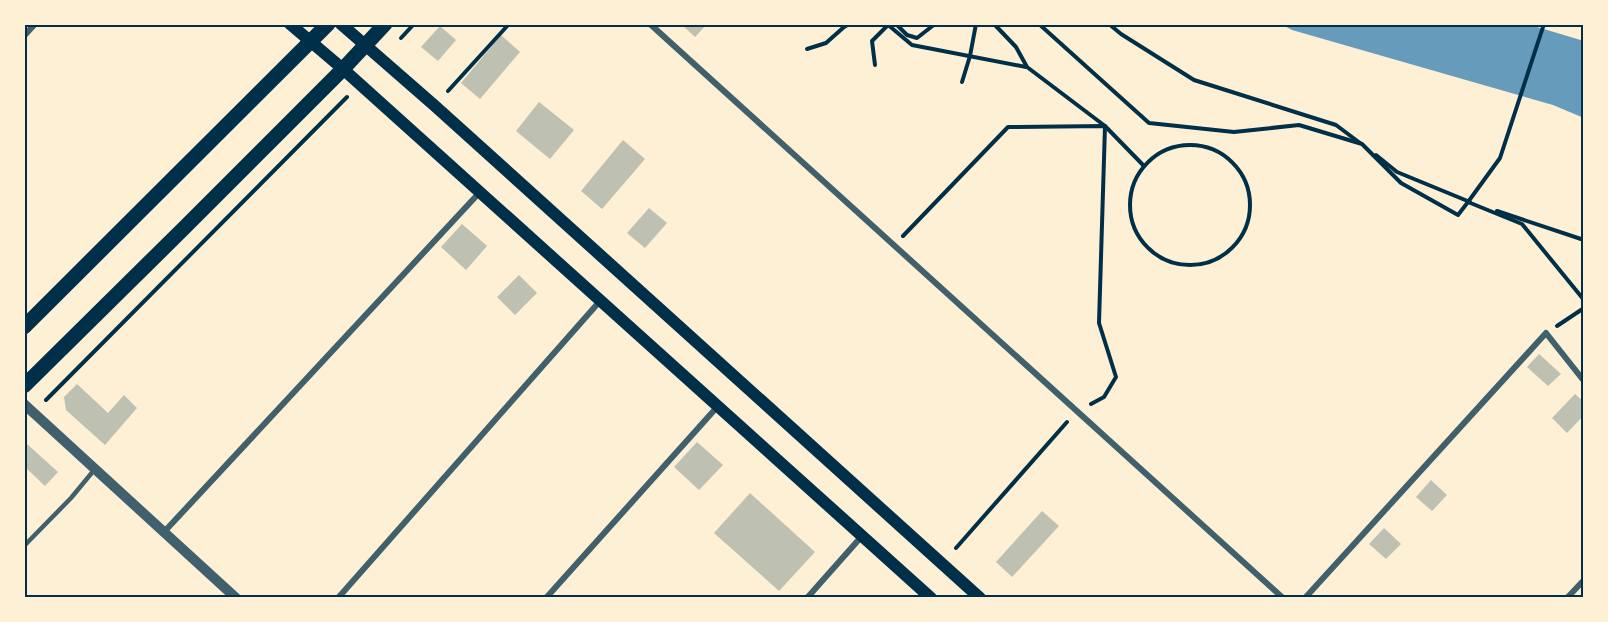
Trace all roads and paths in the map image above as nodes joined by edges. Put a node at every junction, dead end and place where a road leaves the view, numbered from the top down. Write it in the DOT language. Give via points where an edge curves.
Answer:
graph roads {
  1 [pos="34,24"];
  2 [pos="291,24"];
  3 [pos="328,24"];
  4 [pos="341,24"];
  5 [pos="385,24"];
  6 [pos="509,24"];
  7 [pos="650,24"];
  8 [pos="849,24"];
  9 [pos="896,24"];
  10 [pos="935,24"];
  11 [pos="976,24"];
  12 [pos="994,24"];
  13 [pos="1039,24"];
  14 [pos="1109,24"];
  15 [pos="1544,24"];
  16 [pos="887,25"];
  17 [pos="24,36"];
  18 [pos="310,42"];
  19 [pos="366,45"];
  20 [pos="807,49"];
  21 [pos="970,56"];
  22 [pos="875,65"];
  23 [pos="1027,67"];
  24 [pos="343,69"];
  25 [pos="962,82"];
  26 [pos="448,91"];
  27 [pos="342,102"];
  28 [pos="1105,126"];
  29 [pos="1144,166"];
  30 [pos="480,192"];
  31 [pos="1468,202"];
  32 [pos="1584,240"];
  33 [pos="894,245"];
  34 [pos="1584,300"];
  35 [pos="600,301"];
  36 [pos="1584,308"];
  37 [pos="24,327"];
  38 [pos="1546,333"];
  39 [pos="1584,381"];
  40 [pos="24,386"];
  41 [pos="24,404"];
  42 [pos="718,406"];
  43 [pos="1077,411"];
  44 [pos="34,412"];
  45 [pos="95,469"];
  46 [pos="164,532"];
  47 [pos="862,536"];
  48 [pos="24,546"];
  49 [pos="956,548"];
  50 [pos="1584,580"];
  51 [pos="232,596"];
  52 [pos="338,598"];
  53 [pos="546,598"];
  54 [pos="807,598"];
  55 [pos="931,598"];
  56 [pos="980,598"];
  57 [pos="1283,598"];
  58 [pos="1305,598"];
  59 [pos="1567,598"];
  1 -- 17 [label="street"];
  2 -- 18 [label="main road"];
  3 -- 18 [label="main road"];
  4 -- 19 [label="main road"];
  5 -- 19 [label="main road"];
  6 -- 26 [label="path"];
  7 -- 33 [label="street"];
  8 -- 20 [label="path" via="826,43"];
  9 -- 10 [label="path" via="907,35 917,38"];
  11 -- 21 [label="path"];
  12 -- 23 [label="path" via="1016,46"];
  13 -- 31 [label="path" via="1149,123 1234,132 1299,125 1362,144 1401,183 1458,215"];
  14 -- 31 [label="path" via="1194,80 1336,125 1397,172"];
  15 -- 31 [label="path" via="1500,158"];
  16 -- 21 [label="path" via="912,45"];
  16 -- 22 [label="path" via="872,41"];
  18 -- 24 [label="main road"];
  18 -- 37 [label="main road"];
  19 -- 24 [label="main road"];
  19 -- 56 [label="main road"];
  21 -- 23 [label="path"];
  21 -- 25 [label="path"];
  23 -- 28 [label="path"];
  24 -- 30 [label="main road"];
  24 -- 40 [label="main road"];
  27 -- 44 [label="path"];
  28 -- 29 [label="path"];
  28 -- 33 [label="path" via="1008,128"];
  28 -- 43 [label="path" via="1098,322 1116,377 1104,397"];
  29 -- 29 [label="path" via="1133,183 1129,203 1132,223 1156,255 1175,263 1196,265 1232,248 1250,215 1250,198 1236,166 1223,155 1190,145 1173,147"];
  30 -- 35 [label="main road"];
  30 -- 46 [label="street"];
  31 -- 32 [label="path"];
  31 -- 34 [label="path" via="1522,224"];
  33 -- 43 [label="street"];
  35 -- 42 [label="main road"];
  35 -- 52 [label="street"];
  36 -- 38 [label="path"];
  38 -- 39 [label="street"];
  38 -- 58 [label="street"];
  41 -- 44 [label="street"];
  42 -- 47 [label="main road"];
  42 -- 53 [label="street"];
  43 -- 49 [label="path"];
  43 -- 57 [label="street"];
  44 -- 45 [label="street"];
  45 -- 46 [label="street"];
  45 -- 48 [label="lane"];
  46 -- 51 [label="street"];
  47 -- 54 [label="street"];
  47 -- 55 [label="main road"];
  50 -- 59 [label="street"];
}
